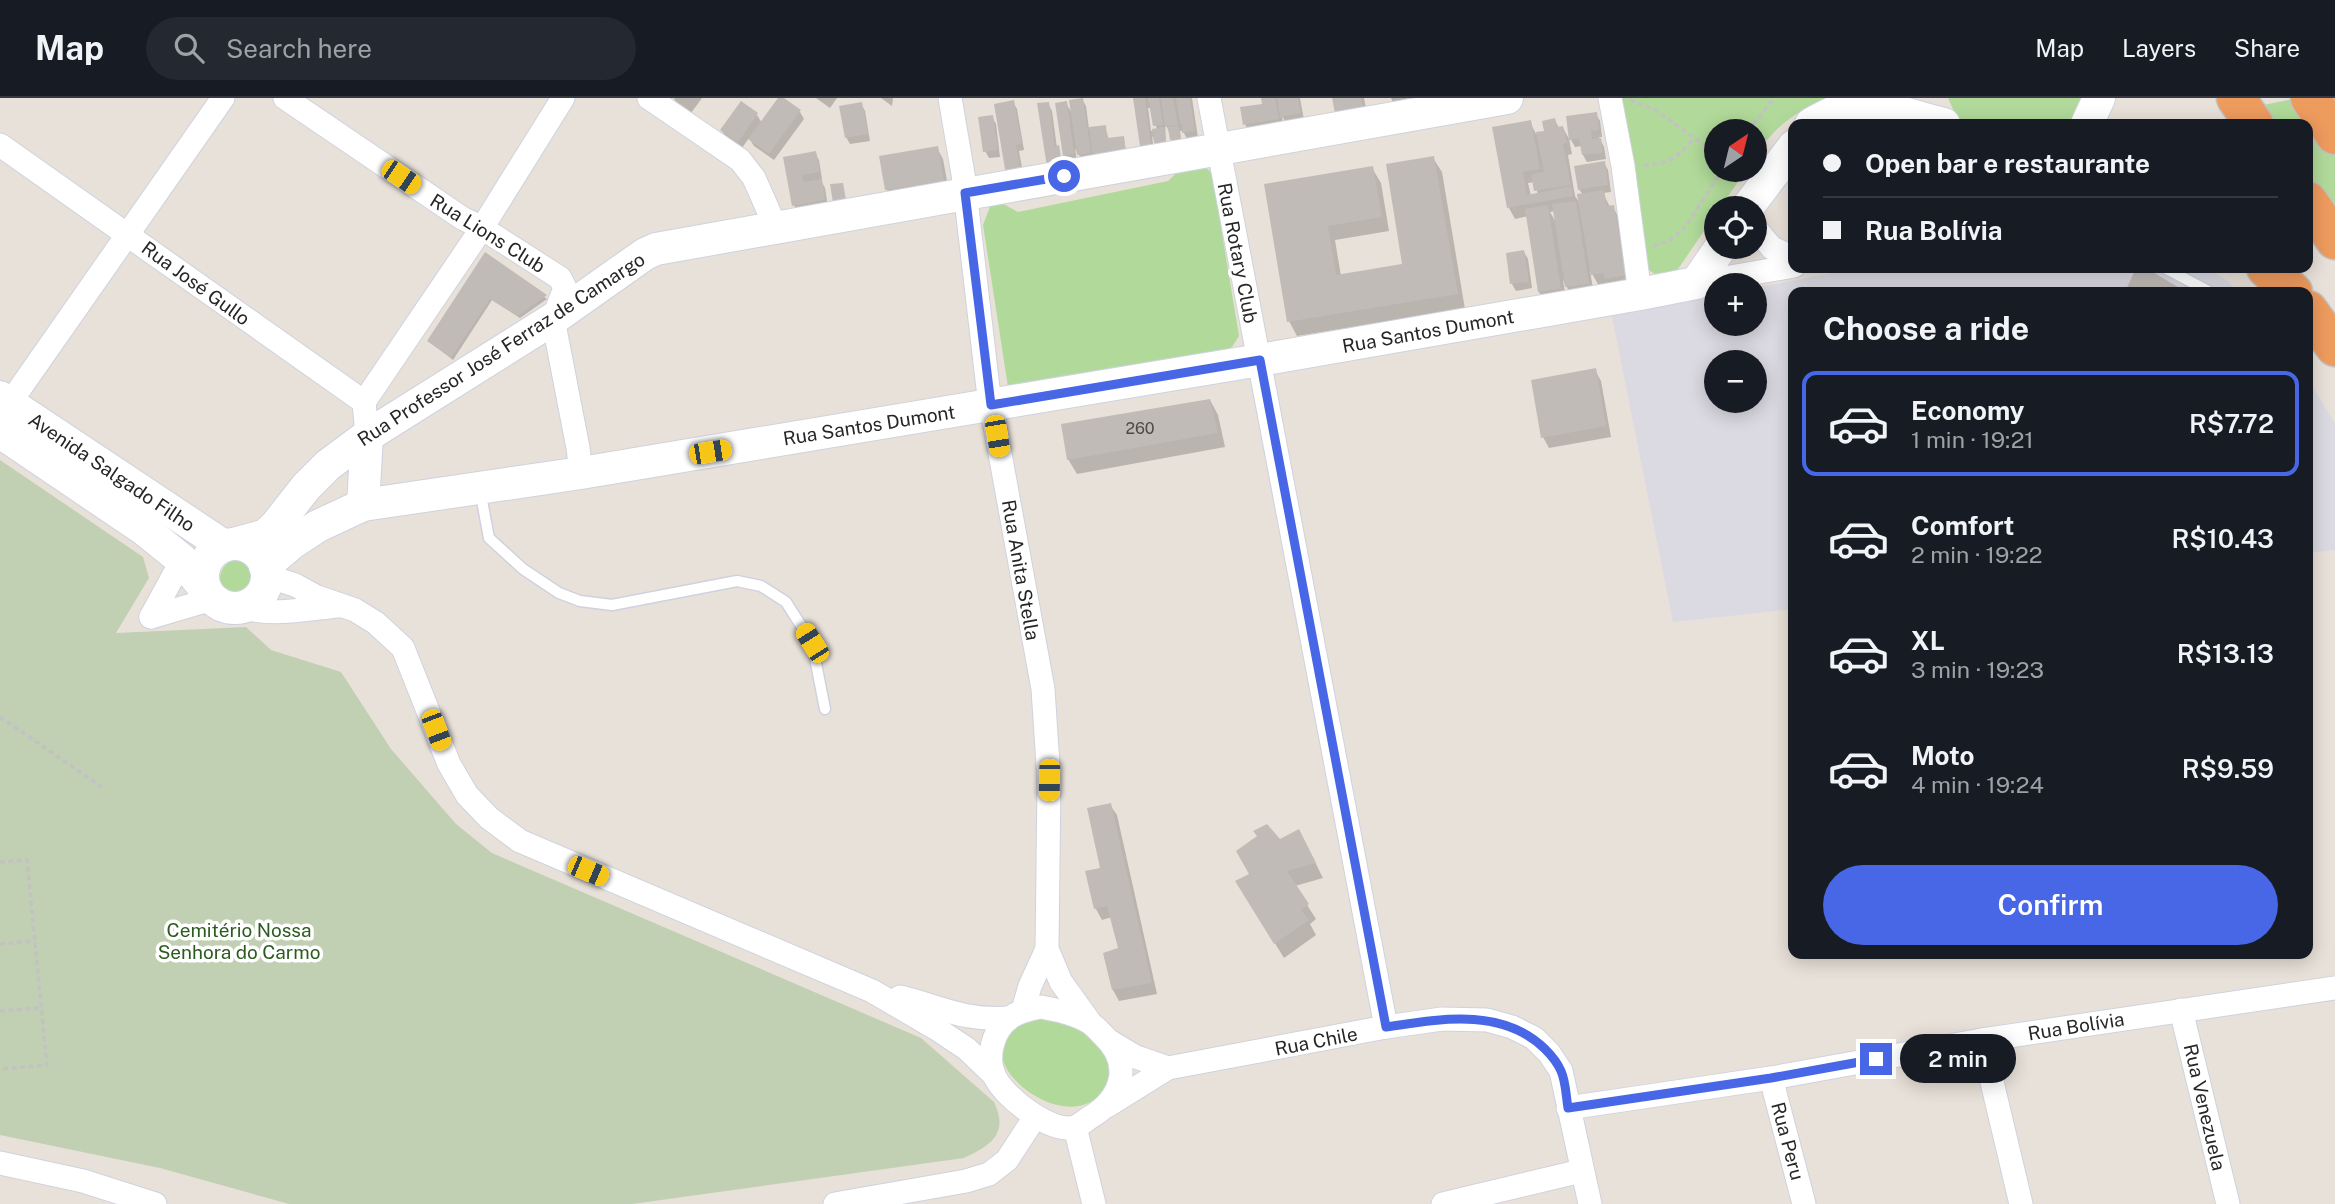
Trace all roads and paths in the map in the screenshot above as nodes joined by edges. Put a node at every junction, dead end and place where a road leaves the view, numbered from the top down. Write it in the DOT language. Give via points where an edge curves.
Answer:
graph roads {
  1 [pos="223,98"];
  2 [pos="285,98"];
  3 [pos="563,98"];
  4 [pos="649,98"];
  5 [pos="950,98"];
  6 [pos="1209,98"];
  7 [pos="1507,98"];
  8 [pos="1773,98"];
  9 [pos="1938,98"];
  10 [pos="2310,98"];
  11 [pos="1610,99"];
  12 [pos="1757,119"];
  13 [pos="1820,119"];
  14 [pos="1923,119"];
  15 [pos="1948,119"];
  16 [pos="2335,135"];
  17 [pos="1694,137"];
  18 [pos="1704,144"];
  19 [pos="0,145"];
  20 [pos="1218,150"];
  21 [pos="1788,154"];
  22 [pos="1623,166"];
  23 [pos="1714,182"];
  24 [pos="965,193"];
  25 [pos="1756,196"];
  26 [pos="2313,208"];
  27 [pos="482,228"];
  28 [pos="776,228"];
  29 [pos="129,235"];
  30 [pos="2335,240"];
  31 [pos="1767,242"];
  32 [pos="1636,252"];
  33 [pos="1788,255"];
  34 [pos="1713,259"];
  35 [pos="1788,267"];
  36 [pos="2174,273"];
  37 [pos="2272,273"];
  38 [pos="1696,283"];
  39 [pos="2201,287"];
  40 [pos="2287,287"];
  41 [pos="1640,294"];
  42 [pos="2313,317"];
  43 [pos="553,319"];
  44 [pos="2335,347"];
  45 [pos="1260,360"];
  46 [pos="364,402"];
  47 [pos="991,405"];
  48 [pos="2,412"];
  49 [pos="367,436"];
  50 [pos="581,473"];
  51 [pos="479,488"];
  52 [pos="363,505"];
  53 [pos="229,545"];
  54 [pos="182,560"];
  55 [pos="266,571"];
  56 [pos="209,594"];
  57 [pos="340,606"];
  58 [pos="244,608"];
  59 [pos="825,709"];
  60 [pos="0,717"];
  61 [pos="105,789"];
  62 [pos="0,862"];
  63 [pos="35,941"];
  64 [pos="0,944"];
  65 [pos="1047,949"];
  66 [pos="2335,988"];
  67 [pos="872,991"];
  68 [pos="42,1008"];
  69 [pos="2181,1010"];
  70 [pos="0,1011"];
  71 [pos="1016,1014"];
  72 [pos="1089,1021"];
  73 [pos="1386,1027"];
  74 [pos="1982,1040"];
  75 [pos="1111,1042"];
  76 [pos="0,1069"];
  77 [pos="1168,1069"];
  78 [pos="994,1075"];
  79 [pos="1771,1078"];
  80 [pos="1107,1106"];
  81 [pos="1568,1108"];
  82 [pos="1035,1117"];
  83 [pos="1075,1127"];
  84 [pos="0,1163"];
  85 [pos="1581,1171"];
  86 [pos="155,1204"];
  87 [pos="835,1204"];
  88 [pos="1094,1204"];
  89 [pos="1443,1204"];
  90 [pos="1590,1204"];
  91 [pos="1804,1204"];
  92 [pos="2021,1204"];
  93 [pos="2228,1204"];
  1 -- 29 [label="street"];
  2 -- 27 [label="street, Rua Lions Club"];
  3 -- 27 [label="street"];
  4 -- 28 [label="street" via="748,168"];
  5 -- 24 [label="street, Rua Anita Stella"];
  6 -- 20 [label="street, Rua Rotary Club"];
  7 -- 20 [label="street, Rua Professor José Ferraz de Camargo"];
  8 -- 12 [label="path"];
  9 -- 15 [label="street"];
  10 -- 16 [label="highway"];
  11 -- 17 [label="path" via="1634,100"];
  11 -- 22 [label="street"];
  13 -- 14 [label="street" via="1854,106"];
  17 -- 18 [label="path"];
  17 -- 22 [label="path" via="1674,159 1657,165"];
  19 -- 29 [label="street, Rua José Gullo"];
  20 -- 24 [label="street, Rua Professor José Ferraz de Camargo"];
  20 -- 45 [label="street, Rua Rotary Club"];
  21 -- 25 [label="street"];
  22 -- 32 [label="street"];
  23 -- 32 [label="path" via="1683,230 1670,240"];
  24 -- 28 [label="street, Rua Professor José Ferraz de Camargo"];
  24 -- 47 [label="street, Rua Anita Stella"];
  26 -- 30 [label="highway"];
  27 -- 43 [label="street, Rua Lions Club" via="560,278 565,288"];
  27 -- 46 [label="street"];
  28 -- 43 [label="street, Rua Professor José Ferraz de Camargo" via="656,249"];
  29 -- 46 [label="street, Rua José Gullo"];
  29 -- 48 [label="street"];
  31 -- 33 [label="street"];
  32 -- 41 [label="street"];
  34 -- 38 [label="street"];
  35 -- 38 [label="street, Rua Santos Dumont"];
  36 -- 39 [label="lane"];
  37 -- 40 [label="highway"];
  38 -- 41 [label="street, Rua Santos Dumont"];
  41 -- 45 [label="street, Rua Santos Dumont"];
  42 -- 44 [label="highway"];
  43 -- 49 [label="street, Rua Professor José Ferraz de Camargo"];
  43 -- 50 [label="street, Rua Lions Club"];
  45 -- 47 [label="street, Rua Santos Dumont"];
  45 -- 73 [label="street, Rua Rotary Club"];
  46 -- 49 [label="street"];
  47 -- 50 [label="street, Rua Santos Dumont"];
  47 -- 65 [label="street, Rua Anita Stella" via="1043,689 1049,780"];
  48 -- 53 [label="street, Avenida Salgado Filho"];
  48 -- 54 [label="street, Avenida Salgado Filho"];
  49 -- 52 [label="street"];
  49 -- 53 [label="street, Rua Professor José Ferraz de Camargo" via="328,465 265,535"];
  50 -- 51 [label="street, Rua Santos Dumont"];
  51 -- 52 [label="street, Rua Santos Dumont"];
  51 -- 59 [label="lane" via="489,538 523,569 580,601 611,605 737,581 761,586 786,602 812,643"];
  52 -- 55 [label="street, Rua Santos Dumont" via="292,543"];
  53 -- 55 [label="street" via="253,550"];
  53 -- 56 [label="street" via="215,551 203,568"];
  54 -- 56 [label="street, Avenida Salgado Filho"];
  54 -- 56 [label="street" via="151,617"];
  55 -- 57 [label="street"];
  55 -- 58 [label="street" via="262,594"];
  56 -- 58 [label="street" via="229,608"];
  57 -- 58 [label="street" via="260,612"];
  57 -- 67 [label="street" via="376,623 403,648 449,764 467,795 520,841"];
  60 -- 61 [label="path"];
  62 -- 63 [label="path" via="27,860"];
  63 -- 64 [label="path"];
  63 -- 68 [label="path"];
  65 -- 71 [label="street"];
  65 -- 72 [label="street" via="1061,982"];
  66 -- 69 [label="street, Rua Bolívia"];
  67 -- 71 [label="street" via="957,1015 985,1019"];
  67 -- 78 [label="street" via="957,1042"];
  68 -- 70 [label="path"];
  68 -- 76 [label="path" via="47,1065"];
  69 -- 74 [label="street, Rua Bolívia"];
  69 -- 93 [label="street, Rua Venezuela"];
  71 -- 72 [label="street" via="1041,1007"];
  71 -- 78 [label="street" via="998,1030 992,1044"];
  72 -- 75 [label="street"];
  73 -- 77 [label="street, Rua Chile"];
  73 -- 81 [label="street, Rua Chile" via="1442,1019 1487,1020 1512,1027 1534,1038 1555,1062"];
  74 -- 79 [label="street, Rua Bolívia"];
  74 -- 92 [label="street"];
  75 -- 77 [label="street"];
  75 -- 80 [label="street" via="1121,1068 1120,1083"];
  77 -- 80 [label="street"];
  78 -- 82 [label="street"];
  79 -- 81 [label="street, Rua Bolívia"];
  79 -- 91 [label="street, Rua Peru"];
  80 -- 83 [label="street"];
  81 -- 85 [label="street, Rua Chile"];
  82 -- 83 [label="street"];
  82 -- 87 [label="street" via="1007,1160 989,1174"];
  83 -- 88 [label="street"];
  84 -- 86 [label="street" via="83,1181"];
  85 -- 89 [label="street"];
  85 -- 90 [label="street, Rua Chile"];
}
